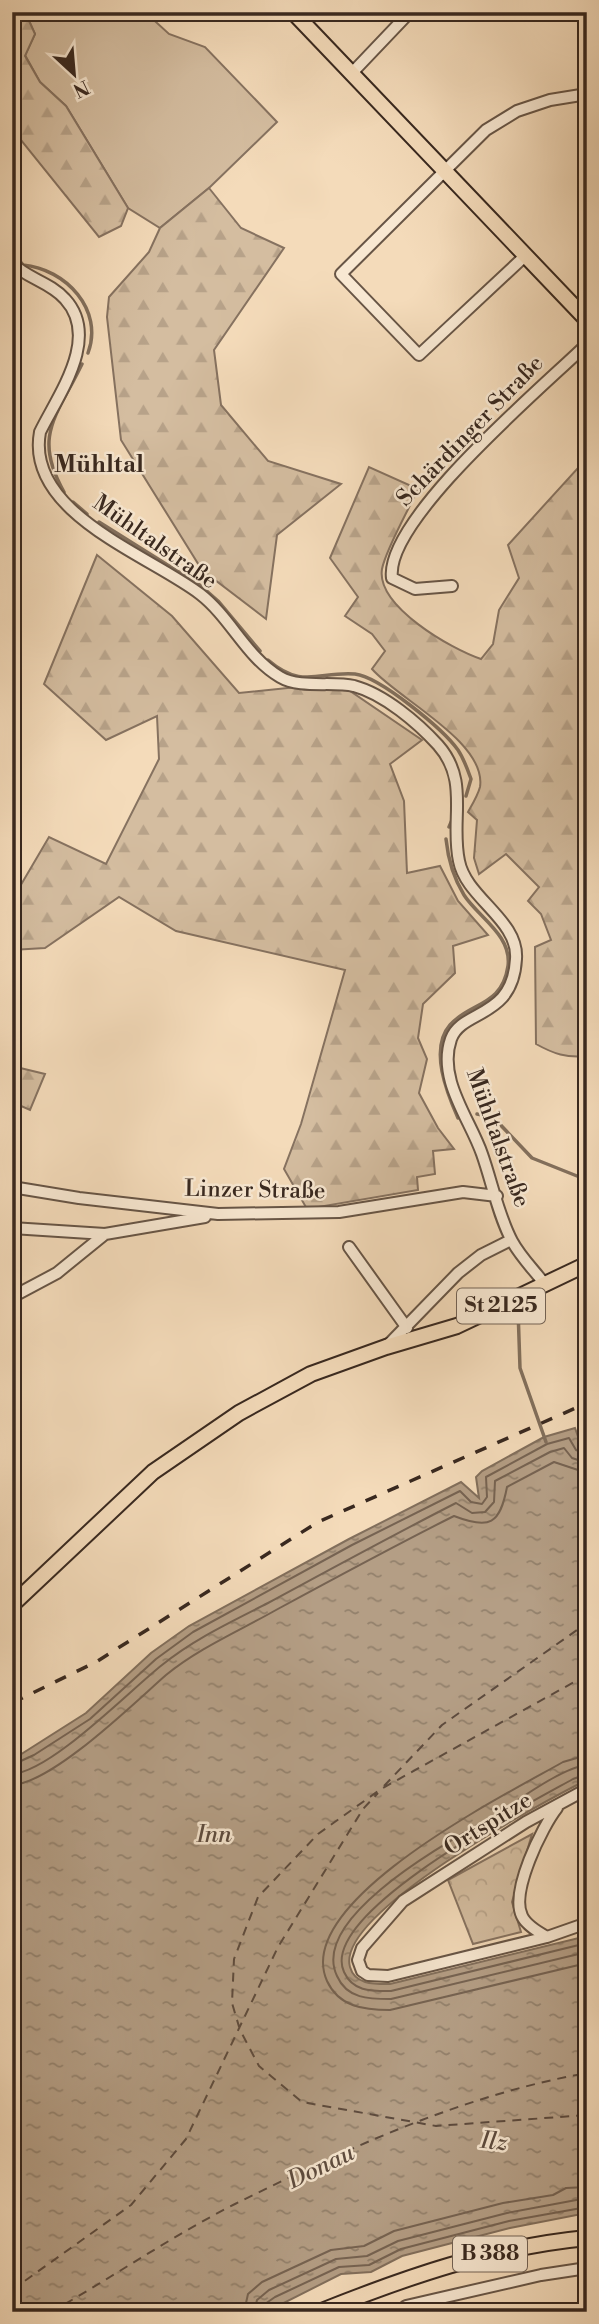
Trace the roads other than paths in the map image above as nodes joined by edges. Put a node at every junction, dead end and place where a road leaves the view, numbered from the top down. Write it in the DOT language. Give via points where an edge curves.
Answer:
graph roads {
  1 [pos="293,12"];
  2 [pos="410,12"];
  3 [pos="351,74"];
  4 [pos="587,94"];
  5 [pos="443,171"];
  6 [pos="525,257"];
  7 [pos="12,263"];
  8 [pos="587,320"];
  9 [pos="587,344"];
  10 [pos="452,586"];
  11 [pos="12,1187"];
  12 [pos="497,1196"];
  13 [pos="218,1214"];
  14 [pos="12,1228"];
  15 [pos="104,1234"];
  16 [pos="511,1240"];
  17 [pos="349,1247"];
  18 [pos="587,1264"];
  19 [pos="543,1282"];
  20 [pos="12,1297"];
  21 [pos="407,1328"];
  22 [pos="386,1346"];
  23 [pos="12,1605"];
  24 [pos="587,1789"];
  25 [pos="559,1805"];
  26 [pos="587,1923"];
  27 [pos="547,1937"];
  28 [pos="587,2238"];
  29 [pos="587,2268"];
  30 [pos="319,2312"];
  31 [pos="406,2312"];
  1 -- 3 [label="main road"];
  2 -- 3 [label="street"];
  3 -- 5 [label="main road"];
  4 -- 5 [label="street" via="517,111 486,130"];
  5 -- 6 [label="main road"];
  5 -- 6 [label="street" via="341,274 419,355"];
  6 -- 8 [label="main road"];
  7 -- 12 [label="street, Mühltalstraße" via="67,300 77,322 78,355 37,446 44,471 63,502 100,532 202,595 257,660 283,679 355,687 375,697 418,725 454,769 459,788 459,861 467,881 504,925 517,957 505,994 494,1007 456,1030 449,1051 461,1111"];
  9 -- 10 [label="street, Schärdinger Straße" via="424,504 402,538 391,567 392,578 415,589"];
  11 -- 13 [label="street, Linzer Straße"];
  12 -- 13 [label="street, Linzer Straße" via="463,1192 339,1212"];
  12 -- 16 [label="street, Mühltalstraße"];
  13 -- 15 [label="street"];
  14 -- 15 [label="street"];
  15 -- 20 [label="street" via="57,1273"];
  16 -- 19 [label="street, Mühltalstraße"];
  16 -- 21 [label="street" via="458,1273"];
  17 -- 21 [label="street"];
  18 -- 19 [label="main road, St 2125"];
  19 -- 22 [label="main road, St 2125" via="487,1314"];
  21 -- 22 [label="street"];
  22 -- 23 [label="main road, St 2125" via="289,1385 180,1452 122,1499"];
  24 -- 25 [label="street"];
  25 -- 27 [label="street, Ortspitze" via="536,1841 519,1906 522,1918"];
  25 -- 27 [label="street, Ortspitze" via="403,1901 362,1948 358,1960 368,1975 388,1976"];
  26 -- 27 [label="street"];
  28 -- 30 [label="main road, B 388" via="515,2248 411,2275"];
  29 -- 31 [label="street" via="406,2306"];
}
